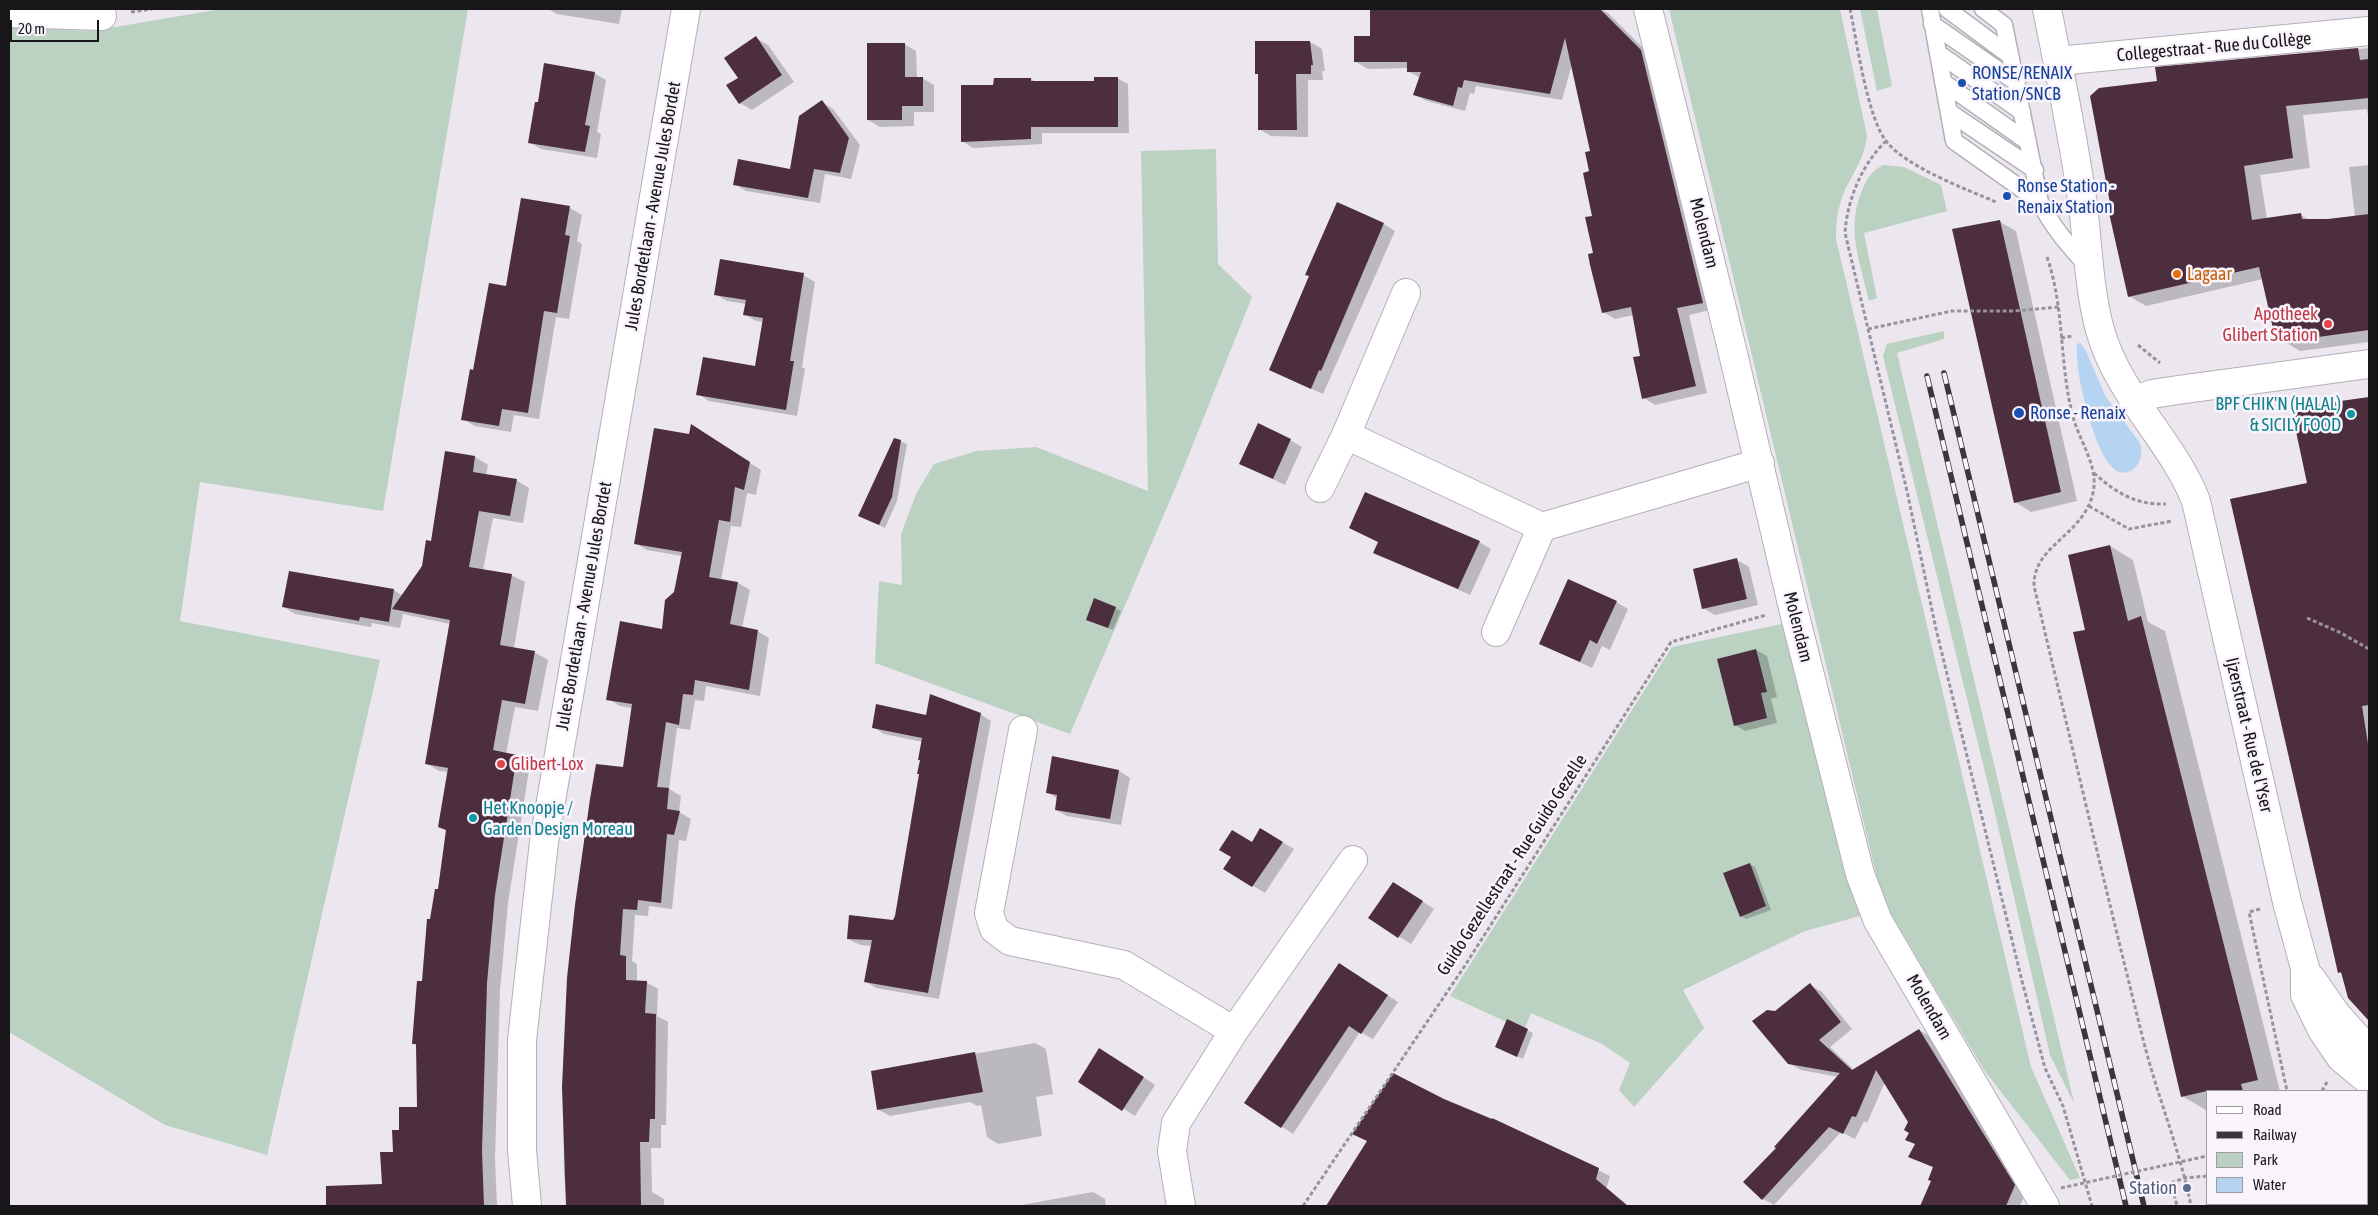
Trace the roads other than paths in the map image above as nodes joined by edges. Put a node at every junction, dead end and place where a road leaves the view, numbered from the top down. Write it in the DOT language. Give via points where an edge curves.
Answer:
graph roads {
  1 [pos="686,9"];
  2 [pos="1648,9"];
  3 [pos="1947,9"];
  4 [pos="1983,9"];
  5 [pos="2047,9"];
  6 [pos="9,14"];
  7 [pos="102,16"];
  8 [pos="1931,16"];
  9 [pos="2369,31"];
  10 [pos="1938,53"];
  11 [pos="2009,55"];
  12 [pos="2058,61"];
  13 [pos="1943,82"];
  14 [pos="2017,83"];
  15 [pos="1949,112"];
  16 [pos="2022,112"];
  17 [pos="2028,142"];
  18 [pos="2035,170"];
  19 [pos="2040,202"];
  20 [pos="2090,269"];
  21 [pos="1406,293"];
  22 [pos="2369,364"];
  23 [pos="2134,401"];
  24 [pos="1346,435"];
  25 [pos="1760,462"];
  26 [pos="1320,488"];
  27 [pos="1542,527"];
  28 [pos="1496,632"];
  29 [pos="1023,730"];
  30 [pos="1352,860"];
  31 [pos="2305,968"];
  32 [pos="1234,1032"];
  33 [pos="2369,1052"];
  34 [pos="2369,1081"];
  35 [pos="2053,1197"];
  36 [pos="527,1206"];
  37 [pos="1181,1206"];
  1 -- 36 [label="street, Jules Bordetlaan - Avenue Jules Bordet" via="544,842 522,1040 522,1150"];
  2 -- 25 [label="street, Molendam"];
  3 -- 11 [label="lane"];
  4 -- 11 [label="lane" via="2004,25"];
  5 -- 12 [label="street, Ijzerstraat - Rue de l'Yser"];
  6 -- 7 [label="street"];
  8 -- 10 [label="lane"];
  8 -- 14 [label="lane"];
  9 -- 12 [label="street, Collegestraat - Rue du Collège"];
  10 -- 13 [label="lane"];
  10 -- 16 [label="lane"];
  11 -- 14 [label="lane"];
  12 -- 20 [label="street, Ijzerstraat - Rue de l'Yser" via="2083,206"];
  13 -- 15 [label="lane"];
  13 -- 17 [label="lane"];
  14 -- 16 [label="lane"];
  15 -- 18 [label="lane"];
  15 -- 19 [label="lane" via="1954,141"];
  16 -- 17 [label="lane"];
  17 -- 18 [label="lane"];
  18 -- 19 [label="lane"];
  19 -- 20 [label="lane" via="2065,242"];
  20 -- 23 [label="street, Ijzerstraat - Rue de l'Yser" via="2100,330 2112,364"];
  21 -- 24 [label="street"];
  22 -- 23 [label="street" via="2152,394"];
  23 -- 31 [label="street, Ijzerstraat - Rue de l'Yser" via="2170,451 2196,501 2287,902"];
  24 -- 26 [label="street"];
  24 -- 27 [label="street"];
  25 -- 27 [label="street"];
  25 -- 35 [label="street, Molendam" via="1860,874 1878,921"];
  27 -- 28 [label="street"];
  29 -- 32 [label="street" via="989,913 994,930 1010,941 1124,965"];
  30 -- 32 [label="street"];
  31 -- 33 [label="street, Ijzerstraat - Rue de l'Yser" via="2336,1014"];
  31 -- 34 [label="street, Ijzerstraat - Rue de l'Yser" via="2304,995 2322,1030 2341,1058"];
  32 -- 37 [label="street" via="1176,1123 1172,1151"];
}
